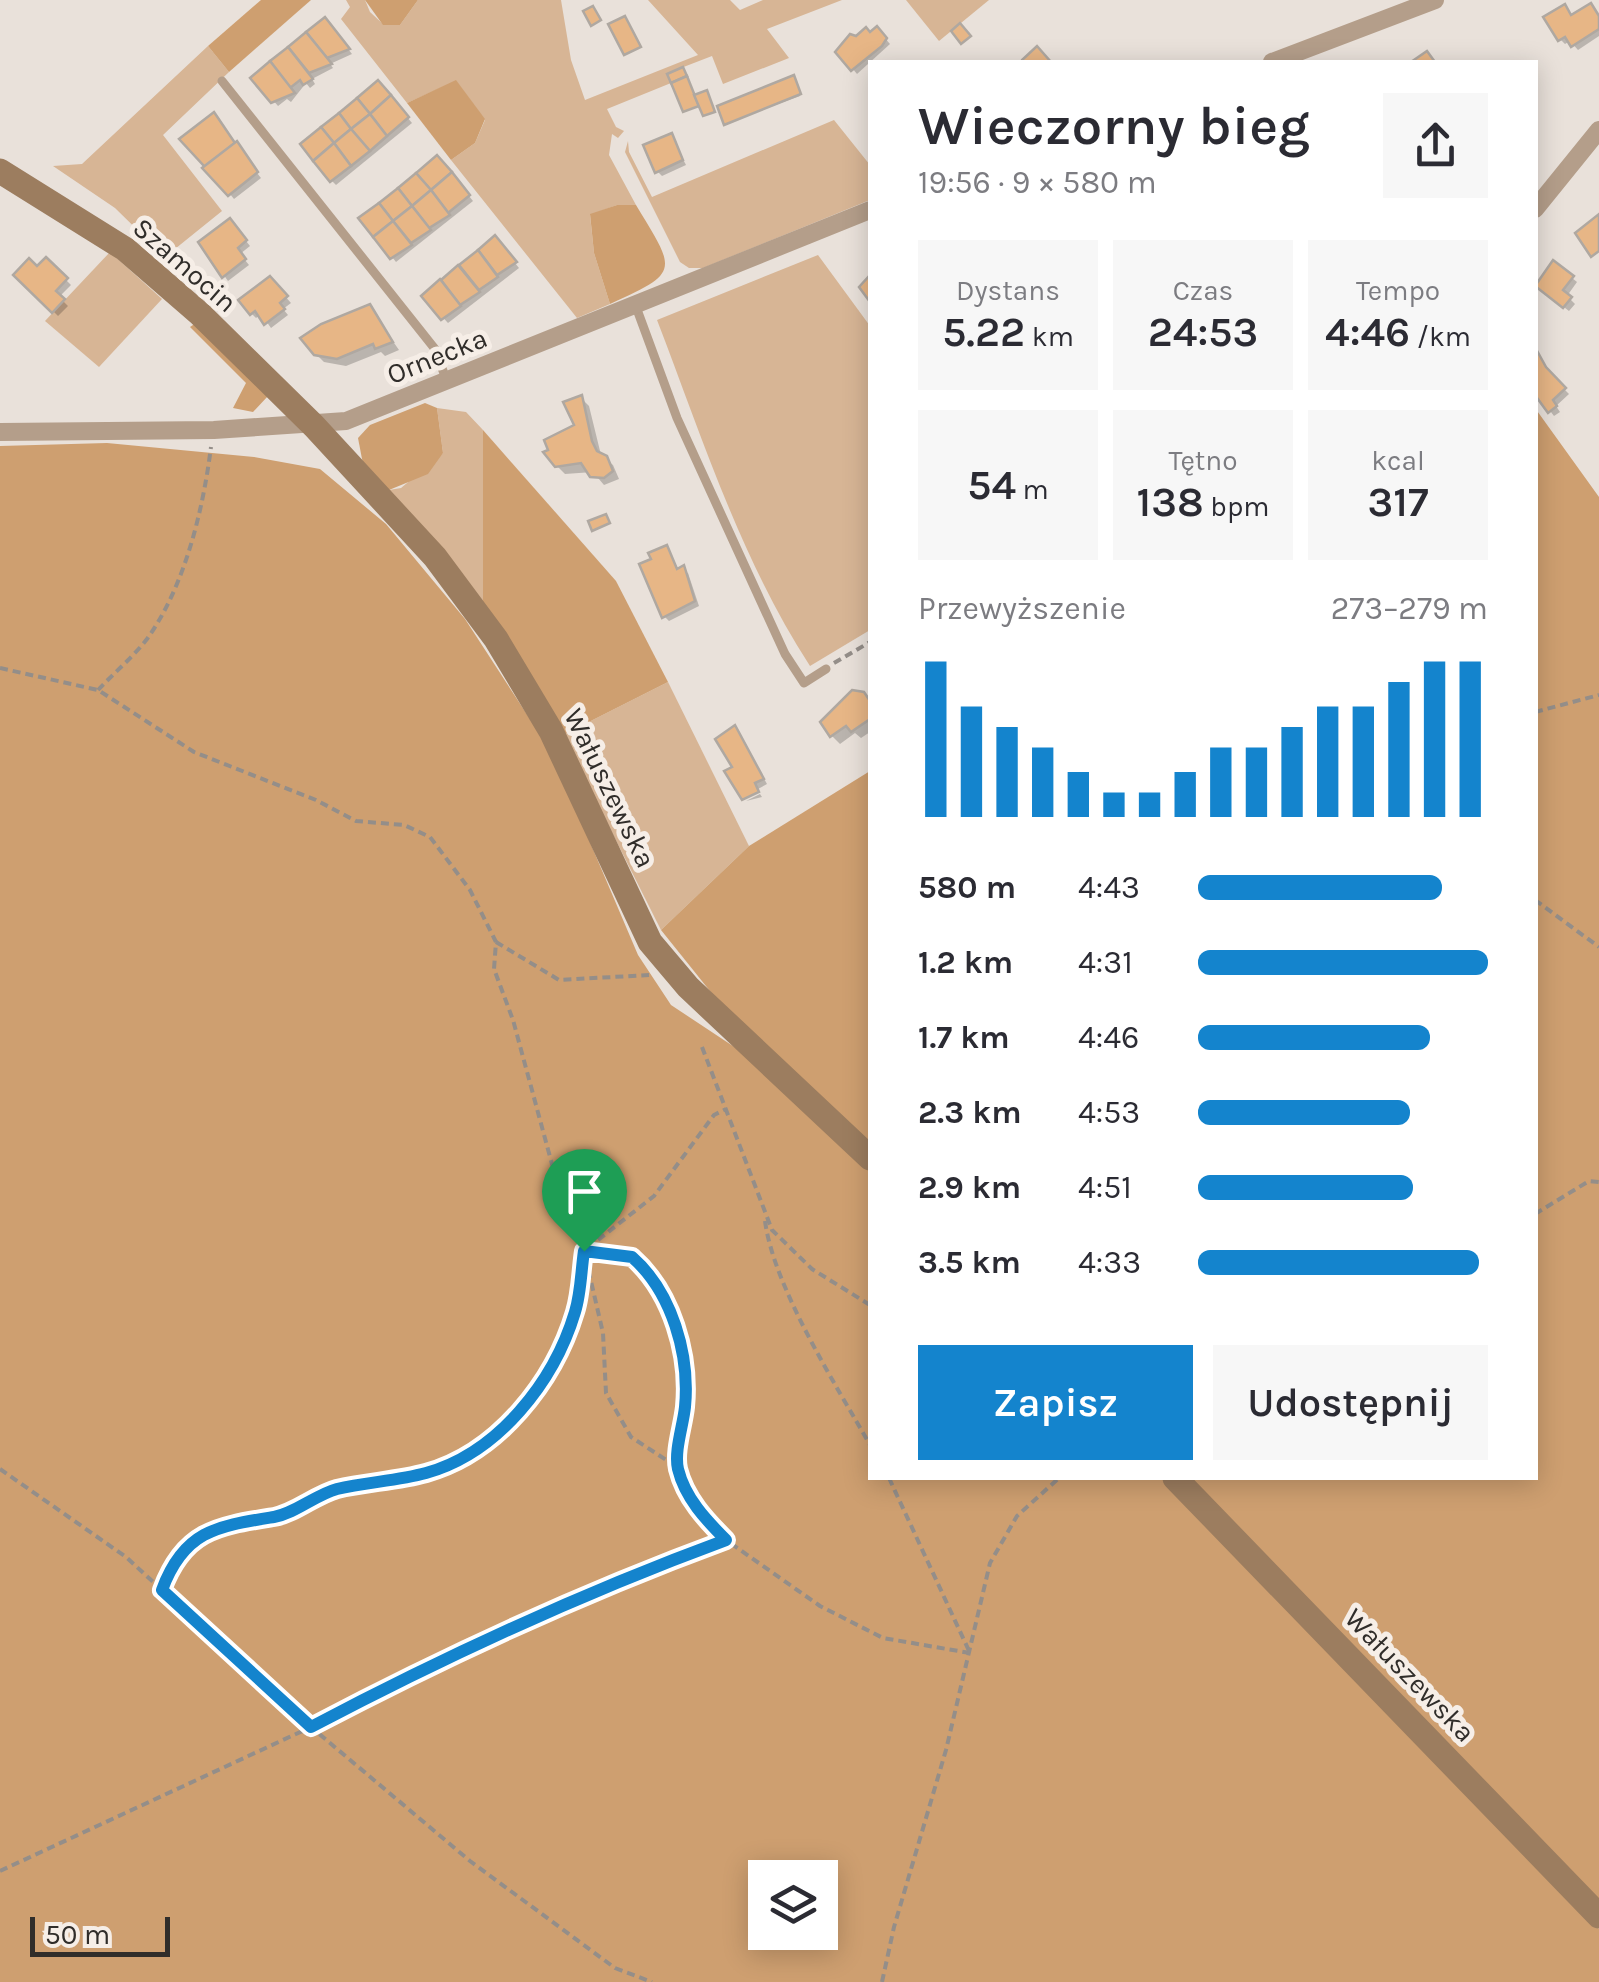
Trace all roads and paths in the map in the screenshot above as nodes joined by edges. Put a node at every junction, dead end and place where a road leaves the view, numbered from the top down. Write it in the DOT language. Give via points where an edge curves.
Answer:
graph roads {
  1 [pos="1436,0"];
  2 [pos="1277,60"];
  3 [pos="222,82"];
  4 [pos="1599,130"];
  5 [pos="0,171"];
  6 [pos="1538,205"];
  7 [pos="868,211"];
  8 [pos="635,304"];
  9 [pos="447,382"];
  10 [pos="314,426"];
  11 [pos="214,430"];
  12 [pos="0,432"];
  13 [pos="868,643"];
  14 [pos="0,668"];
  15 [pos="826,668"];
  16 [pos="98,690"];
  17 [pos="1599,695"];
  18 [pos="1538,711"];
  19 [pos="1538,902"];
  20 [pos="496,942"];
  21 [pos="1599,947"];
  22 [pos="663,970"];
  23 [pos="702,1047"];
  24 [pos="726,1109"];
  25 [pos="868,1156"];
  26 [pos="1599,1182"];
  27 [pos="1538,1212"];
  28 [pos="764,1217"];
  29 [pos="584,1251"];
  30 [pos="868,1304"];
  31 [pos="868,1441"];
  32 [pos="677,1467"];
  33 [pos="0,1469"];
  34 [pos="890,1480"];
  35 [pos="1058,1480"];
  36 [pos="1177,1480"];
  37 [pos="726,1540"];
  38 [pos="162,1590"];
  39 [pos="970,1652"];
  40 [pos="311,1727"];
  41 [pos="0,1871"];
  42 [pos="1599,1916"];
  43 [pos="652,1982"];
  44 [pos="882,1982"];
  1 -- 2 [label="street"];
  3 -- 9 [label="lane" via="435,349"];
  4 -- 6 [label="street"];
  5 -- 10 [label="street, Szamocin" via="125,249"];
  7 -- 8 [label="street, Ornecka"];
  8 -- 9 [label="street, Ornecka"];
  8 -- 15 [label="lane" via="677,418 785,654 804,683"];
  9 -- 10 [label="street, Ornecka" via="346,421"];
  10 -- 11 [label="street, Ornecka"];
  10 -- 25 [label="street, Wałuszewska" via="435,557 496,639 552,731 660,956"];
  11 -- 12 [label="street, Ornecka"];
  11 -- 16 [label="path" via="205,499 174,586 147,638"];
  13 -- 15 [label="path"];
  14 -- 16 [label="path"];
  16 -- 20 [label="path" via="194,752 356,820 430,836 470,890"];
  17 -- 18 [label="path"];
  19 -- 21 [label="path"];
  20 -- 22 [label="path" via="559,980 638,978"];
  20 -- 29 [label="path" via="494,969 566,1216"];
  23 -- 24 [label="path"];
  24 -- 28 [label="path"];
  24 -- 29 [label="path" via="714,1115 654,1196"];
  26 -- 27 [label="path"];
  28 -- 30 [label="path" via="812,1269"];
  28 -- 31 [label="path" via="774,1258"];
  29 -- 32 [label="path" via="603,1333 606,1393 631,1437"];
  29 -- 32 [label="path" via="624,1254 638,1262 683,1342 686,1404"];
  29 -- 38 [label="path" via="576,1310 558,1353 520,1412 476,1452 427,1473 334,1490 278,1517 212,1528 180,1555"];
  32 -- 37 [label="path" via="695,1506"];
  33 -- 38 [label="path"];
  34 -- 39 [label="path"];
  35 -- 39 [label="path" via="1002,1538"];
  36 -- 42 [label="street, Wałuszewska"];
  37 -- 39 [label="path" via="820,1606 883,1638"];
  37 -- 40 [label="path" via="466,1646"];
  38 -- 40 [label="path"];
  39 -- 44 [label="path"];
  40 -- 41 [label="path"];
  40 -- 43 [label="path" via="470,1861 615,1968"];
}
